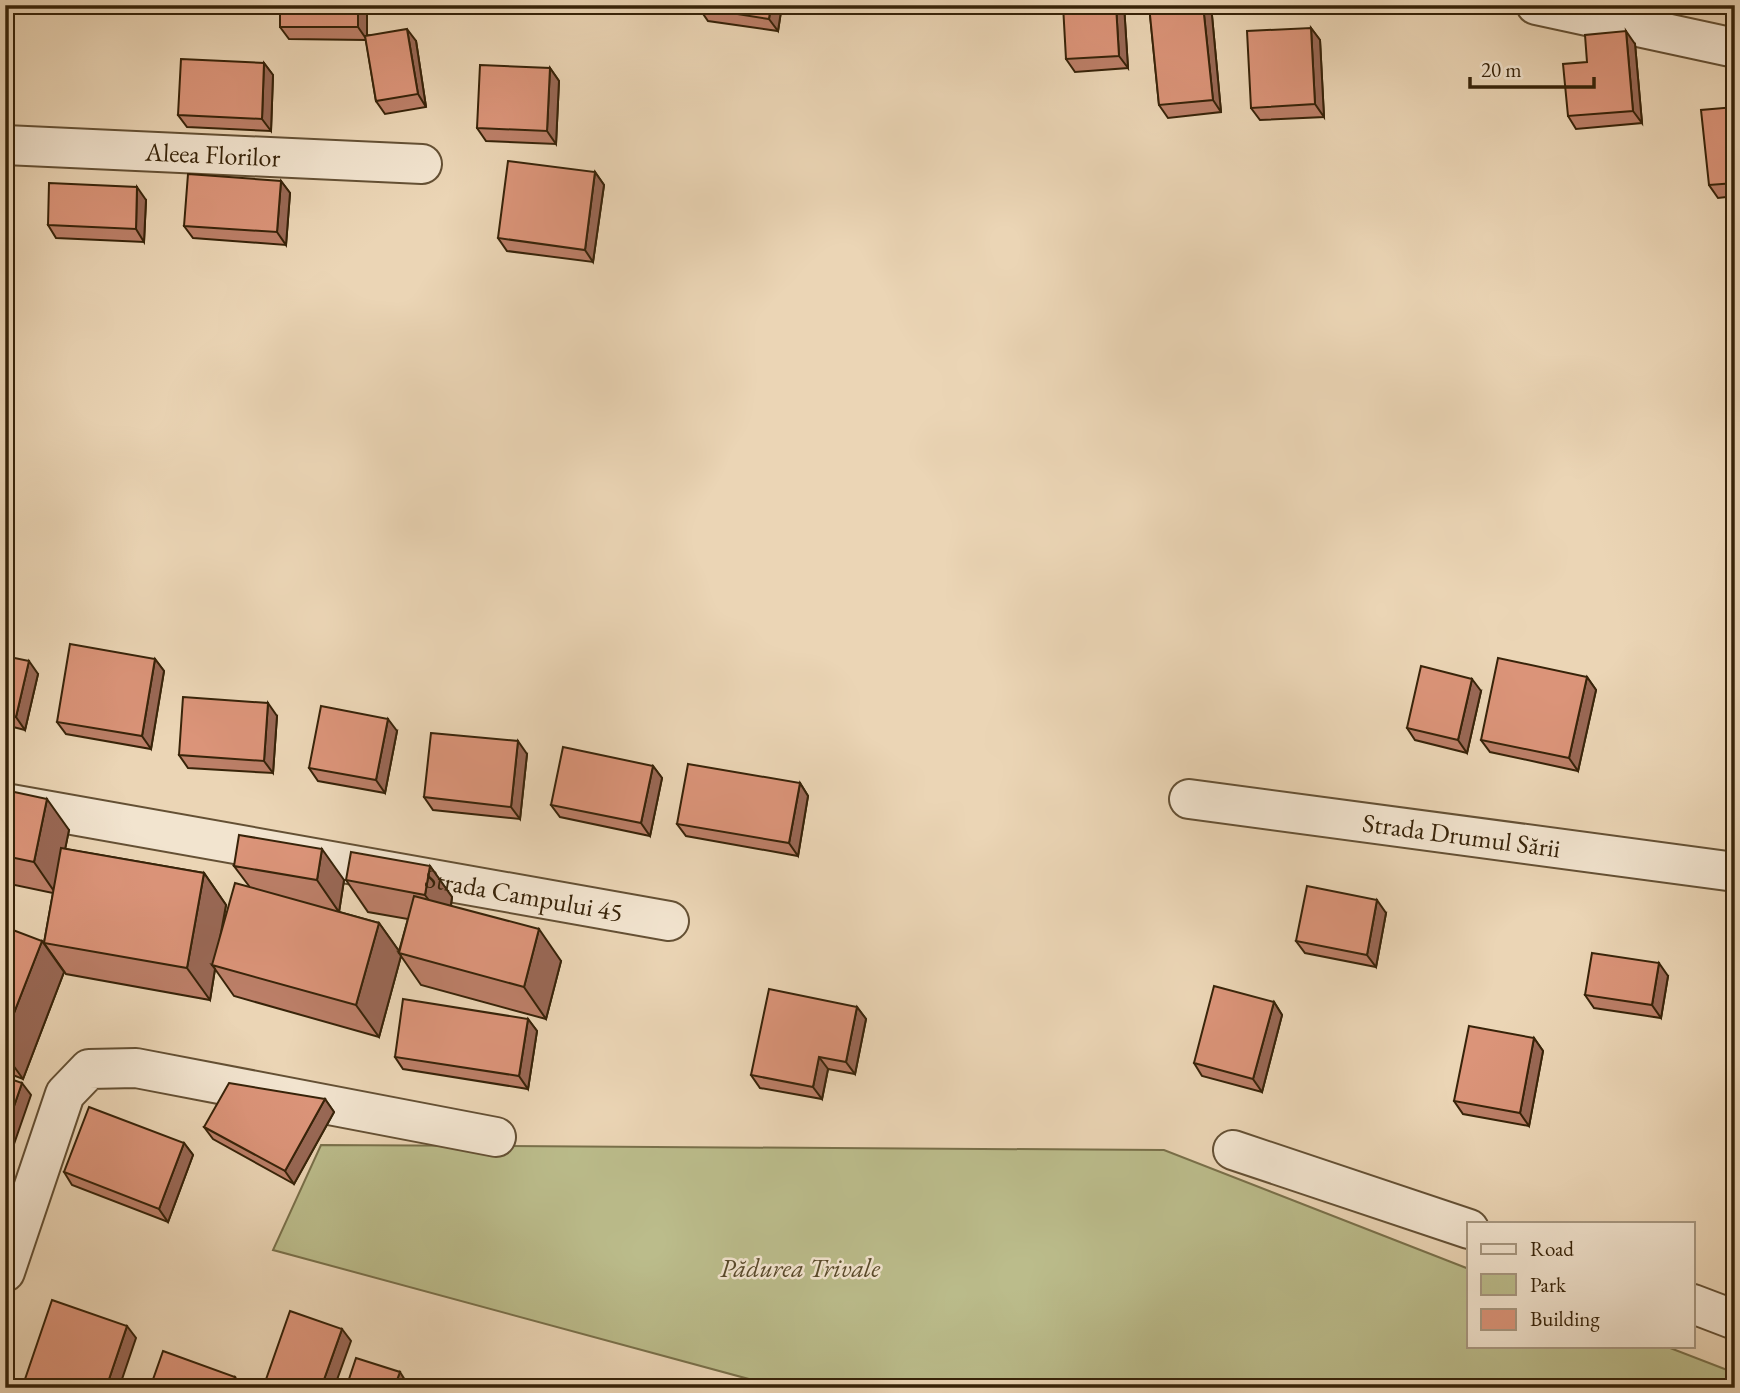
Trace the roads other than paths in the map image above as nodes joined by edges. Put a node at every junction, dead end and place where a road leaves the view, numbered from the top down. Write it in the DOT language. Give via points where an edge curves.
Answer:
graph roads {
  1 [pos="1536,5"];
  2 [pos="1735,48"];
  3 [pos="5,145"];
  4 [pos="422,164"];
  5 [pos="1189,799"];
  6 [pos="5,803"];
  7 [pos="1735,872"];
  8 [pos="669,921"];
  9 [pos="496,1138"];
  10 [pos="1233,1150"];
  11 [pos="1467,1228"];
  12 [pos="5,1272"];
  13 [pos="1694,1304"];
  14 [pos="1735,1320"];
  1 -- 2 [label="street"];
  3 -- 4 [label="street, Aleea Florilor"];
  5 -- 7 [label="street, Strada Drumul Sării"];
  6 -- 8 [label="street, Strada Campului 45"];
  9 -- 12 [label="street" via="136,1068 89,1069 65,1094"];
  10 -- 11 [label="street"];
  13 -- 14 [label="street"];
}
